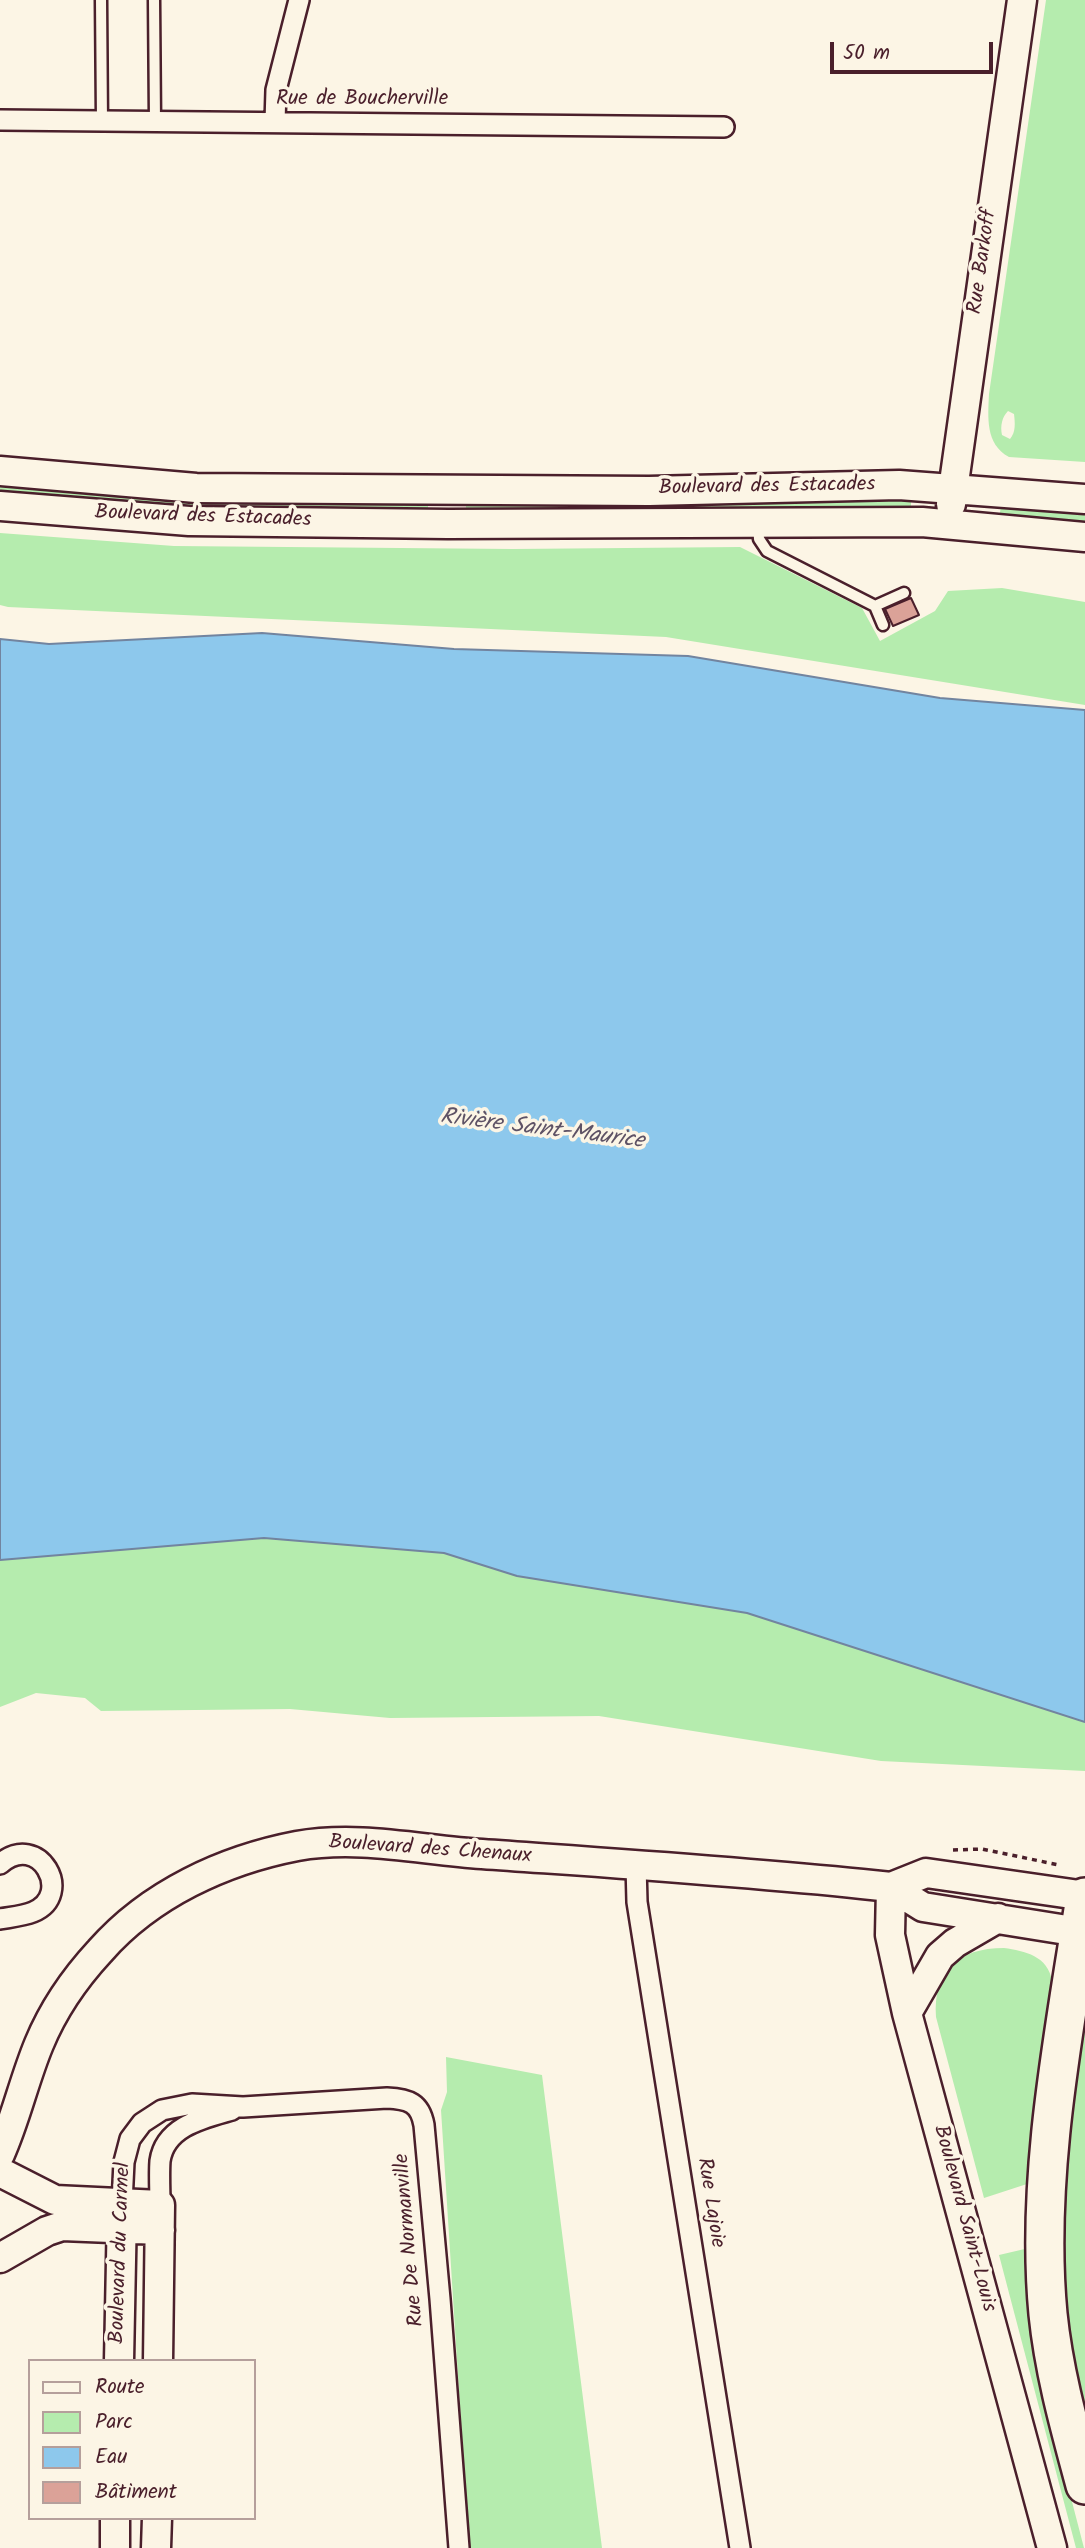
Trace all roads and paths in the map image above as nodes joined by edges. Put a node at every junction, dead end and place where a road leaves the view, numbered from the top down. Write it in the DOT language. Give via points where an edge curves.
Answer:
graph roads {
  1 [pos="101,0"];
  2 [pos="153,0"];
  3 [pos="299,0"];
  4 [pos="1022,0"];
  5 [pos="0,120"];
  6 [pos="102,121"];
  7 [pos="155,121"];
  8 [pos="275,122"];
  9 [pos="724,127"];
  10 [pos="0,471"];
  11 [pos="953,488"];
  12 [pos="1085,499"];
  13 [pos="0,506"];
  14 [pos="448,507"];
  15 [pos="758,523"];
  16 [pos="949,525"];
  17 [pos="1085,537"];
  18 [pos="904,593"];
  19 [pos="874,606"];
  20 [pos="883,625"];
  21 [pos="948,1852"];
  22 [pos="0,1864"];
  23 [pos="636,1865"];
  24 [pos="1062,1866"];
  25 [pos="891,1887"];
  26 [pos="1084,1914"];
  27 [pos="998,1918"];
  28 [pos="0,1919"];
  29 [pos="907,2013"];
  30 [pos="243,2107"];
  31 [pos="154,2115"];
  32 [pos="174,2135"];
  33 [pos="0,2154"];
  34 [pos="0,2172"];
  35 [pos="122,2216"];
  36 [pos="160,2218"];
  37 [pos="0,2258"];
  38 [pos="119,2359"];
  39 [pos="158,2359"];
  40 [pos="1085,2485"];
  41 [pos="115,2520"];
  42 [pos="157,2520"];
  43 [pos="115,2548"];
  44 [pos="156,2548"];
  45 [pos="459,2548"];
  46 [pos="740,2548"];
  47 [pos="1052,2548"];
  1 -- 6 [label="lane"];
  2 -- 7 [label="lane"];
  3 -- 8 [label="street" via="276,90"];
  4 -- 11 [label="street, Rue Barkoff"];
  5 -- 6 [label="street, Rue de Boucherville"];
  6 -- 7 [label="street, Rue de Boucherville"];
  7 -- 8 [label="street, Rue de Boucherville"];
  8 -- 9 [label="street, Rue de Boucherville"];
  10 -- 14 [label="street, Boulevard des Estacades"];
  11 -- 12 [label="street, Boulevard des Estacades"];
  11 -- 14 [label="street, Boulevard des Estacades" via="899,485 649,491"];
  11 -- 16 [label="street, Rue Barkoff"];
  13 -- 14 [label="street, Boulevard des Estacades" via="189,521"];
  14 -- 15 [label="street, Boulevard des Estacades"];
  15 -- 16 [label="street, Boulevard des Estacades"];
  15 -- 19 [label="lane" via="759,539 767,551"];
  16 -- 17 [label="street, Boulevard des Estacades"];
  18 -- 19 [label="lane"];
  19 -- 20 [label="lane"];
  21 -- 24 [label="path" via="968,1848"];
  22 -- 28 [label="street" via="16,1855 35,1857 46,1867 52,1886 48,1900 36,1911"];
  23 -- 25 [label="street, Boulevard des Chenaux"];
  23 -- 33 [label="street, Boulevard des Chenaux" via="334,1843 297,1846 207,1874 142,1913 81,1974 44,2033"];
  23 -- 46 [label="street, Rue Lajoie" via="637,1902"];
  25 -- 26 [label="street, Boulevard des Chenaux" via="926,1873"];
  25 -- 27 [label="street, Boulevard des Chenaux" via="923,1907"];
  25 -- 29 [label="street, Boulevard Saint-Louis" via="890,1936"];
  26 -- 27 [label="street, Boulevard des Chenaux"];
  26 -- 40 [label="highway" via="1051,2143 1045,2245 1053,2349"];
  27 -- 29 [label="street" via="940,1956"];
  29 -- 47 [label="street, Boulevard Saint-Louis"];
  30 -- 31 [label="street, Rue De Normanville" via="192,2104"];
  30 -- 32 [label="street, Rue De Normanville" via="197,2120"];
  30 -- 45 [label="street, Rue De Normanville" via="387,2098 408,2100 419,2110 439,2287"];
  31 -- 35 [label="street, Boulevard du Carmel" via="136,2130 126,2151"];
  32 -- 36 [label="street, Boulevard du Carmel" via="160,2161"];
  34 -- 35 [label="street" via="55,2200"];
  35 -- 36 [label="street"];
  35 -- 37 [label="street" via="54,2228"];
  35 -- 38 [label="street, Boulevard du Carmel"];
  36 -- 39 [label="street, Boulevard du Carmel"];
  41 -- 43 [label="street"];
  42 -- 44 [label="street"];
}
